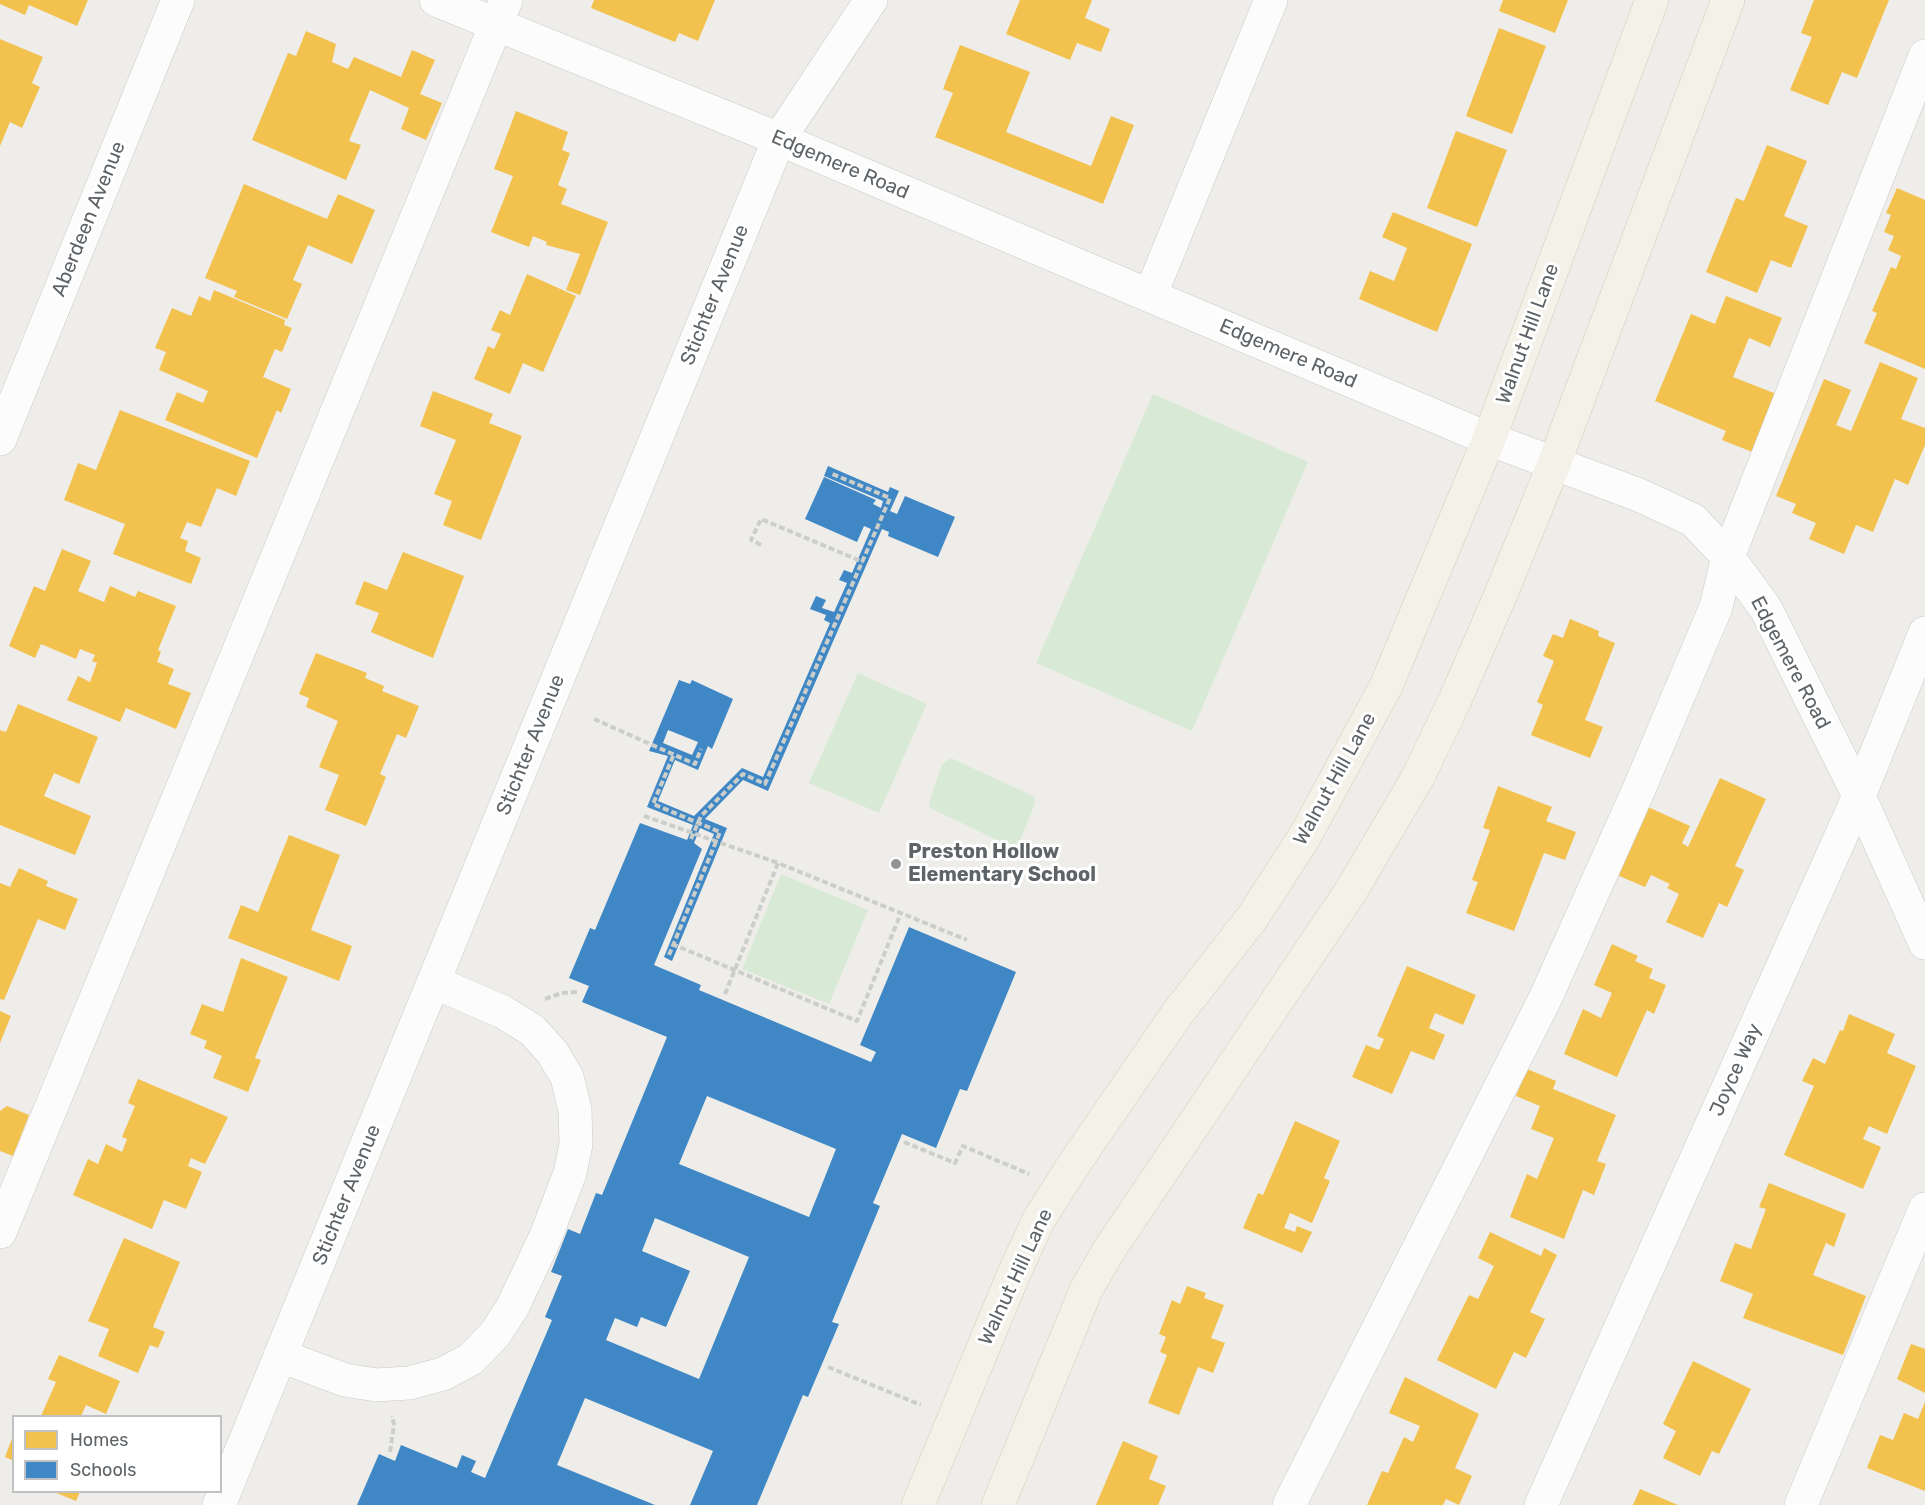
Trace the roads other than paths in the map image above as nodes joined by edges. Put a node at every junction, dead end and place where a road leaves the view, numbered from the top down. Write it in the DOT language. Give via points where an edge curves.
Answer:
graph roads {
  1 [pos="178,0"];
  2 [pos="436,0"];
  3 [pos="872,0"];
  4 [pos="1271,0"];
  5 [pos="1652,0"];
  6 [pos="1728,0"];
  7 [pos="501,12"];
  8 [pos="1925,56"];
  9 [pos="779,139"];
  10 [pos="1150,296"];
  11 [pos="0,439"];
  12 [pos="1489,439"];
  13 [pos="1554,464"];
  14 [pos="1728,557"];
  15 [pos="1925,633"];
  16 [pos="1859,795"];
  17 [pos="1925,942"];
  18 [pos="434,982"];
  19 [pos="1925,1209"];
  20 [pos="0,1232"];
  21 [pos="280,1356"];
  22 [pos="219,1505"];
  23 [pos="918,1505"];
  24 [pos="998,1505"];
  25 [pos="1289,1505"];
  26 [pos="1541,1505"];
  27 [pos="1801,1505"];
  1 -- 11 [label="street, Aberdeen Avenue"];
  2 -- 7 [label="street, Edgemere Road"];
  3 -- 9 [label="street, Stichter Avenue"];
  4 -- 10 [label="street"];
  5 -- 12 [label="main road, Walnut Hill Lane"];
  6 -- 13 [label="main road"];
  7 -- 9 [label="street, Edgemere Road"];
  7 -- 20 [label="street"];
  8 -- 14 [label="street"];
  9 -- 10 [label="street, Edgemere Road"];
  9 -- 18 [label="street, Stichter Avenue"];
  10 -- 12 [label="street, Edgemere Road"];
  12 -- 13 [label="street, Edgemere Road"];
  12 -- 23 [label="main road, Walnut Hill Lane" via="1386,686 1305,836 1252,918 1177,1014 1038,1221"];
  13 -- 14 [label="street, Edgemere Road" via="1694,520"];
  13 -- 24 [label="main road" via="1455,700 1418,777 1351,891 1109,1250 1086,1290"];
  14 -- 16 [label="street, Edgemere Road" via="1766,609"];
  14 -- 25 [label="street" via="1716,607 1640,789 1545,999"];
  15 -- 16 [label="street, Joyce Way"];
  16 -- 17 [label="street, Edgemere Road"];
  16 -- 26 [label="street, Joyce Way"];
  18 -- 21 [label="street, Stichter Avenue"];
  18 -- 21 [label="street" via="532,1030 567,1077 575,1110 576,1144 570,1173 546,1236 512,1308 495,1334 471,1359 443,1374 409,1383 376,1385 345,1380"];
  19 -- 27 [label="street"];
  21 -- 22 [label="street, Stichter Avenue"];
}
